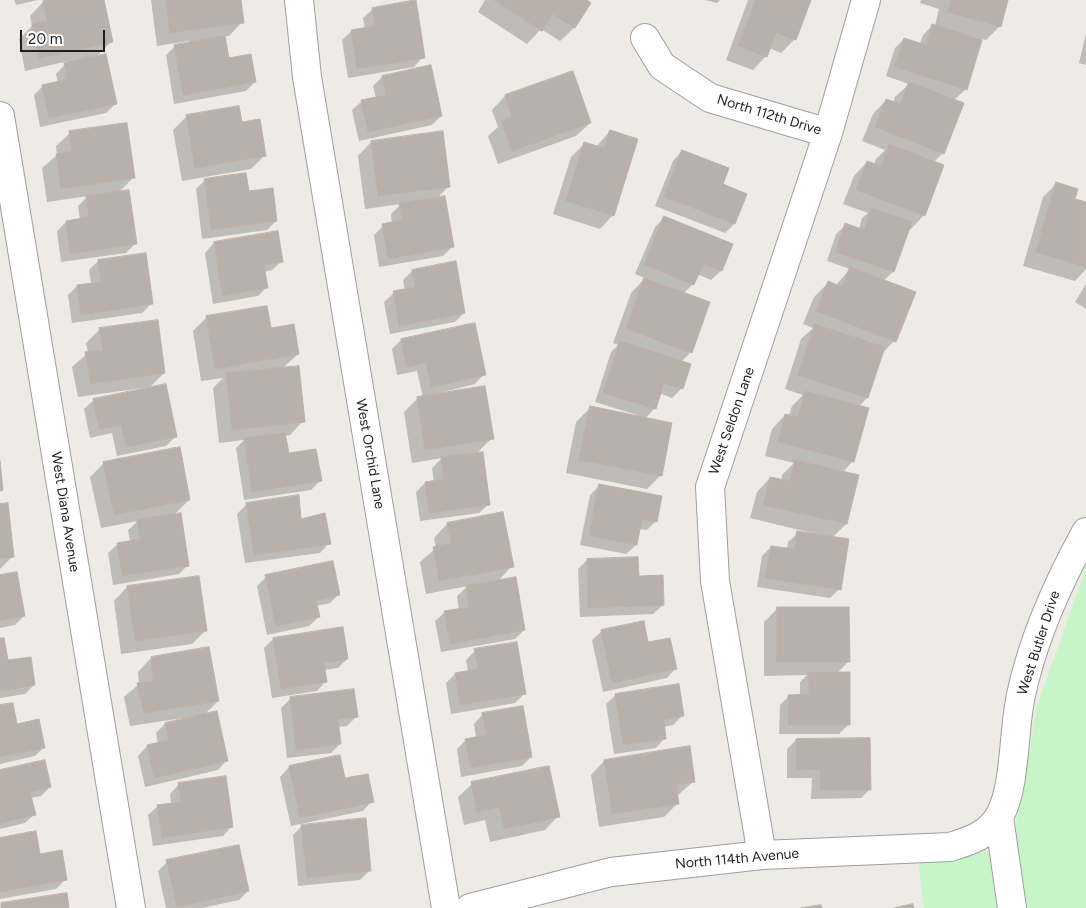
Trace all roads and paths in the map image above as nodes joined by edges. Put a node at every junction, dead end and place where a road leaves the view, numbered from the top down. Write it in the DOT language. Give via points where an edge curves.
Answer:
graph roads {
  1 [pos="299,0"];
  2 [pos="866,0"];
  3 [pos="645,38"];
  4 [pos="0,116"];
  5 [pos="828,133"];
  6 [pos="1086,532"];
  7 [pos="999,817"];
  8 [pos="762,855"];
  9 [pos="131,908"];
  10 [pos="446,908"];
  11 [pos="470,908"];
  12 [pos="1012,908"];
  1 -- 10 [label="street, West Orchid Lane" via="308,86"];
  2 -- 5 [label="street, West Seldon Lane"];
  3 -- 5 [label="street, North 112th Drive" via="662,66 710,98"];
  4 -- 9 [label="street, West Diana Avenue"];
  5 -- 8 [label="street, West Seldon Lane" via="710,487 714,581"];
  6 -- 7 [label="street, West Butler Drive" via="1051,602 1028,670 1015,733 1008,797"];
  7 -- 8 [label="street, North 114th Avenue" via="978,839 950,847"];
  7 -- 12 [label="street"];
  8 -- 11 [label="street, North 114th Avenue" via="611,872"];
}
